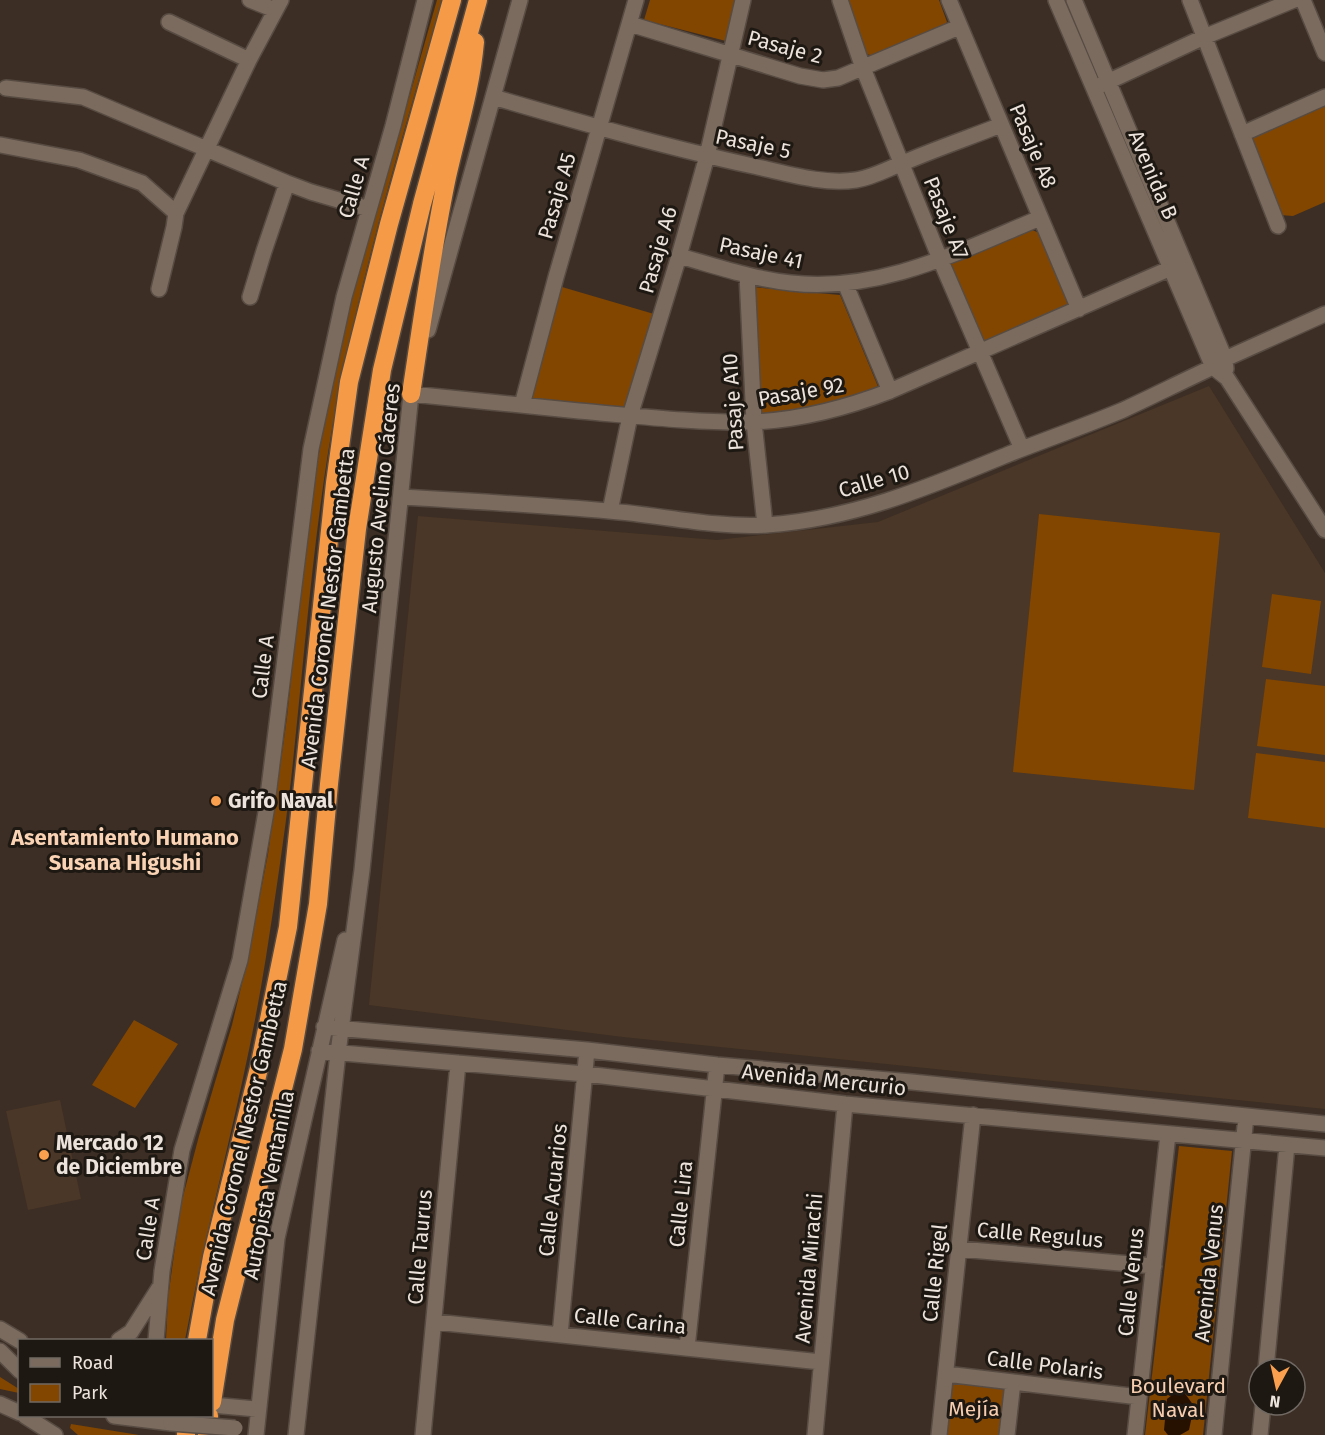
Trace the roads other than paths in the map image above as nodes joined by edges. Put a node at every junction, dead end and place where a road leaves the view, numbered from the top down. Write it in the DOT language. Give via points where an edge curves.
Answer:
graph roads {
  1 [pos="250,0"];
  2 [pos="425,0"];
  3 [pos="452,0"];
  4 [pos="478,0"];
  5 [pos="520,0"];
  6 [pos="636,0"];
  7 [pos="743,0"];
  8 [pos="840,0"];
  9 [pos="949,0"];
  10 [pos="1056,0"];
  11 [pos="1074,0"];
  12 [pos="1190,0"];
  13 [pos="1294,0"];
  14 [pos="1303,0"];
  15 [pos="278,5"];
  16 [pos="169,22"];
  17 [pos="630,24"];
  18 [pos="959,27"];
  19 [pos="1204,37"];
  20 [pos="1325,53"];
  21 [pos="731,54"];
  22 [pos="249,60"];
  23 [pos="863,68"];
  24 [pos="1108,82"];
  25 [pos="6,88"];
  26 [pos="1093,89"];
  27 [pos="493,96"];
  28 [pos="1325,97"];
  29 [pos="1001,125"];
  30 [pos="598,128"];
  31 [pos="1242,134"];
  32 [pos="1,145"];
  33 [pos="207,150"];
  34 [pos="707,156"];
  35 [pos="902,163"];
  36 [pos="287,183"];
  37 [pos="369,209"];
  38 [pos="176,213"];
  39 [pos="1040,218"];
  40 [pos="1278,226"];
  41 [pos="679,256"];
  42 [pos="940,259"];
  43 [pos="1171,268"];
  44 [pos="747,275"];
  45 [pos="845,284"];
  46 [pos="159,290"];
  47 [pos="250,297"];
  48 [pos="1079,309"];
  49 [pos="1325,314"];
  50 [pos="980,354"];
  51 [pos="1219,363"];
  52 [pos="890,391"];
  53 [pos="411,394"];
  54 [pos="522,405"];
  55 [pos="630,416"];
  56 [pos="754,422"];
  57 [pos="1022,449"];
  58 [pos="401,496"];
  59 [pos="610,511"];
  60 [pos="765,525"];
  61 [pos="1325,530"];
  62 [pos="362,870"];
  63 [pos="324,1028"];
  64 [pos="342,1029"];
  65 [pos="587,1050"];
  66 [pos="319,1051"];
  67 [pos="338,1053"];
  68 [pos="458,1064"];
  69 [pos="717,1065"];
  70 [pos="585,1074"];
  71 [pos="912,1082"];
  72 [pos="714,1089"];
  73 [pos="845,1104"];
  74 [pos="909,1109"];
  75 [pos="973,1116"];
  76 [pos="1246,1116"];
  77 [pos="1325,1124"];
  78 [pos="1168,1134"];
  79 [pos="1244,1140"];
  80 [pos="1287,1145"];
  81 [pos="1325,1148"];
  82 [pos="959,1249"];
  83 [pos="1154,1266"];
  84 [pos="160,1286"];
  85 [pos="435,1322"];
  86 [pos="0,1329"];
  87 [pos="560,1335"];
  88 [pos="122,1339"];
  89 [pos="156,1339"];
  90 [pos="197,1339"];
  91 [pos="18,1340"];
  92 [pos="687,1348"];
  93 [pos="0,1351"];
  94 [pos="1267,1357"];
  95 [pos="821,1362"];
  96 [pos="18,1369"];
  97 [pos="946,1374"];
  98 [pos="1013,1382"];
  99 [pos="1139,1397"];
  100 [pos="0,1398"];
  101 [pos="213,1398"];
  102 [pos="18,1401"];
  103 [pos="0,1404"];
  104 [pos="213,1404"];
  105 [pos="257,1408"];
  106 [pos="18,1412"];
  107 [pos="27,1417"];
  108 [pos="119,1417"];
  109 [pos="209,1417"];
  110 [pos="1262,1417"];
  111 [pos="179,1419"];
  112 [pos="152,1424"];
  113 [pos="256,1432"];
  114 [pos="55,1435"];
  115 [pos="186,1435"];
  116 [pos="207,1435"];
  117 [pos="297,1435"];
  118 [pos="423,1435"];
  119 [pos="815,1435"];
  120 [pos="939,1435"];
  121 [pos="1007,1435"];
  122 [pos="1135,1435"];
  123 [pos="1214,1435"];
  124 [pos="1260,1435"];
  1 -- 15 [label="street"];
  2 -- 37 [label="street, Calle A"];
  3 -- 90 [label="highway, Avenida Coronel Nestor Gambetta" via="349,382 288,927 259,1068 212,1257"];
  4 -- 53 [label="highway" via="472,72 445,188"];
  4 -- 101 [label="highway, Avenida Coronel Nestor Gambetta" via="382,370 357,529 318,904 293,1049 225,1320"];
  5 -- 27 [label="street, Augusto Avelino Cáceres"];
  6 -- 17 [label="street, Pasaje A5"];
  7 -- 21 [label="street, Pasaje A6"];
  8 -- 23 [label="street, Pasaje A7"];
  9 -- 18 [label="street, Pasaje A8"];
  10 -- 26 [label="street, Avenida B"];
  11 -- 24 [label="street, Avenida B"];
  12 -- 19 [label="street"];
  13 -- 19 [label="street"];
  14 -- 20 [label="street"];
  15 -- 22 [label="street"];
  16 -- 22 [label="street"];
  17 -- 21 [label="street, Pasaje 2"];
  17 -- 30 [label="street, Pasaje A5"];
  18 -- 23 [label="street, Pasaje 2"];
  18 -- 29 [label="street, Pasaje A8"];
  19 -- 24 [label="street"];
  19 -- 31 [label="street"];
  21 -- 23 [label="street, Pasaje 2" via="823,80"];
  21 -- 34 [label="street, Pasaje A6"];
  22 -- 33 [label="street"];
  23 -- 35 [label="street, Pasaje A7"];
  24 -- 26 [label="street"];
  24 -- 51 [label="street, Avenida B"];
  25 -- 33 [label="street" via="83,97"];
  26 -- 43 [label="street, Avenida B"];
  27 -- 30 [label="street, Pasaje 5"];
  27 -- 53 [label="street, Augusto Avelino Cáceres"];
  28 -- 31 [label="street"];
  29 -- 35 [label="street, Pasaje 5"];
  29 -- 39 [label="street, Pasaje A8"];
  30 -- 34 [label="street, Pasaje 5"];
  30 -- 54 [label="street, Pasaje A5"];
  31 -- 40 [label="street"];
  32 -- 38 [label="street" via="79,160 142,183"];
  33 -- 36 [label="street"];
  33 -- 38 [label="street"];
  34 -- 35 [label="street, Pasaje 5" via="831,180 873,177"];
  34 -- 41 [label="street, Pasaje A6"];
  35 -- 42 [label="street, Pasaje A7"];
  36 -- 37 [label="street"];
  36 -- 47 [label="street"];
  37 -- 84 [label="street, Calle A" via="344,297 311,449 266,812 240,960 182,1150"];
  38 -- 46 [label="street"];
  39 -- 42 [label="street, Pasaje 41"];
  39 -- 48 [label="street, Pasaje A8"];
  41 -- 44 [label="street, Pasaje 41"];
  41 -- 55 [label="street, Pasaje A6"];
  42 -- 45 [label="street, Pasaje 41" via="898,274"];
  42 -- 50 [label="street, Pasaje A7"];
  43 -- 48 [label="street, Pasaje 92"];
  43 -- 51 [label="street, Avenida B"];
  44 -- 45 [label="street, Pasaje 41" via="789,283"];
  44 -- 56 [label="street, Pasaje A10"];
  45 -- 52 [label="street"];
  48 -- 50 [label="street, Pasaje 92"];
  49 -- 51 [label="street, Calle 10"];
  50 -- 52 [label="street, Pasaje 92"];
  50 -- 57 [label="street, Pasaje A7"];
  51 -- 57 [label="street, Calle 10" via="1124,409"];
  51 -- 61 [label="street"];
  52 -- 56 [label="street, Pasaje 92" via="820,413"];
  53 -- 54 [label="street, Pasaje 92"];
  53 -- 58 [label="street, Augusto Avelino Cáceres"];
  54 -- 55 [label="street, Pasaje 92"];
  55 -- 56 [label="street, Pasaje 92"];
  55 -- 59 [label="street, Pasaje A6"];
  56 -- 60 [label="street, Pasaje A10"];
  57 -- 60 [label="street, Calle 10" via="881,504"];
  58 -- 59 [label="street, Calle 10"];
  58 -- 62 [label="street, Augusto Avelino Cáceres"];
  59 -- 60 [label="street, Calle 10"];
  62 -- 63 [label="street, Augusto Avelino Cáceres"];
  62 -- 64 [label="street, Augusto Avelino Cáceres"];
  63 -- 64 [label="street, Avenida Mercurio"];
  63 -- 66 [label="street, Augusto Avelino Cáceres"];
  64 -- 65 [label="street, Avenida Mercurio"];
  64 -- 67 [label="street, Augusto Avelino Cáceres"];
  65 -- 69 [label="street, Avenida Mercurio"];
  65 -- 70 [label="street, Calle Acuarios"];
  66 -- 67 [label="street, Avenida Mercurio"];
  66 -- 105 [label="street, Autopista Ventanilla" via="277,1238"];
  67 -- 68 [label="street, Avenida Mercurio"];
  67 -- 117 [label="street"];
  68 -- 70 [label="street, Avenida Mercurio"];
  68 -- 85 [label="street, Calle Taurus"];
  69 -- 71 [label="street, Avenida Mercurio"];
  69 -- 72 [label="street, Calle Lira"];
  70 -- 72 [label="street, Avenida Mercurio"];
  70 -- 87 [label="street, Calle Acuarios"];
  71 -- 74 [label="street"];
  71 -- 76 [label="street, Avenida Mercurio"];
  72 -- 73 [label="street, Avenida Mercurio"];
  72 -- 92 [label="street, Calle Lira"];
  73 -- 74 [label="street, Avenida Mercurio"];
  73 -- 95 [label="street, Avenida Mirachi"];
  74 -- 75 [label="street, Avenida Mercurio"];
  75 -- 78 [label="street, Avenida Mercurio"];
  75 -- 82 [label="street, Calle Rigel"];
  76 -- 77 [label="street, Avenida Mercurio"];
  76 -- 79 [label="street, Avenida Venus"];
  78 -- 79 [label="street, Avenida Mercurio"];
  78 -- 83 [label="street, Calle Venus"];
  79 -- 80 [label="street, Avenida Mercurio"];
  79 -- 123 [label="street, Avenida Venus"];
  80 -- 81 [label="street, Avenida Mercurio"];
  80 -- 94 [label="street"];
  82 -- 83 [label="street, Calle Regulus"];
  82 -- 97 [label="street, Calle Rigel"];
  83 -- 99 [label="street, Calle Venus"];
  84 -- 88 [label="street" via="131,1332"];
  84 -- 89 [label="street, Calle A"];
  85 -- 87 [label="street, Calle Carina"];
  85 -- 118 [label="street, Calle Taurus"];
  86 -- 91 [label="street"];
  87 -- 92 [label="street, Calle Carina"];
  92 -- 95 [label="street, Calle Carina"];
  93 -- 96 [label="street"];
  95 -- 119 [label="street, Avenida Mirachi"];
  97 -- 98 [label="street, Calle Polaris"];
  97 -- 120 [label="street, Calle Rigel"];
  98 -- 99 [label="street, Calle Polaris"];
  98 -- 121 [label="street"];
  99 -- 122 [label="street, Calle Venus"];
  100 -- 102 [label="street"];
  103 -- 106 [label="street"];
  104 -- 105 [label="street"];
  105 -- 113 [label="street, Autopista Ventanilla"];
  107 -- 114 [label="street"];
  108 -- 112 [label="street"];
  109 -- 116 [label="highway"];
  110 -- 124 [label="street"];
  111 -- 112 [label="street"];
  111 -- 113 [label="street, bridge"];
  111 -- 115 [label="highway"];
}
